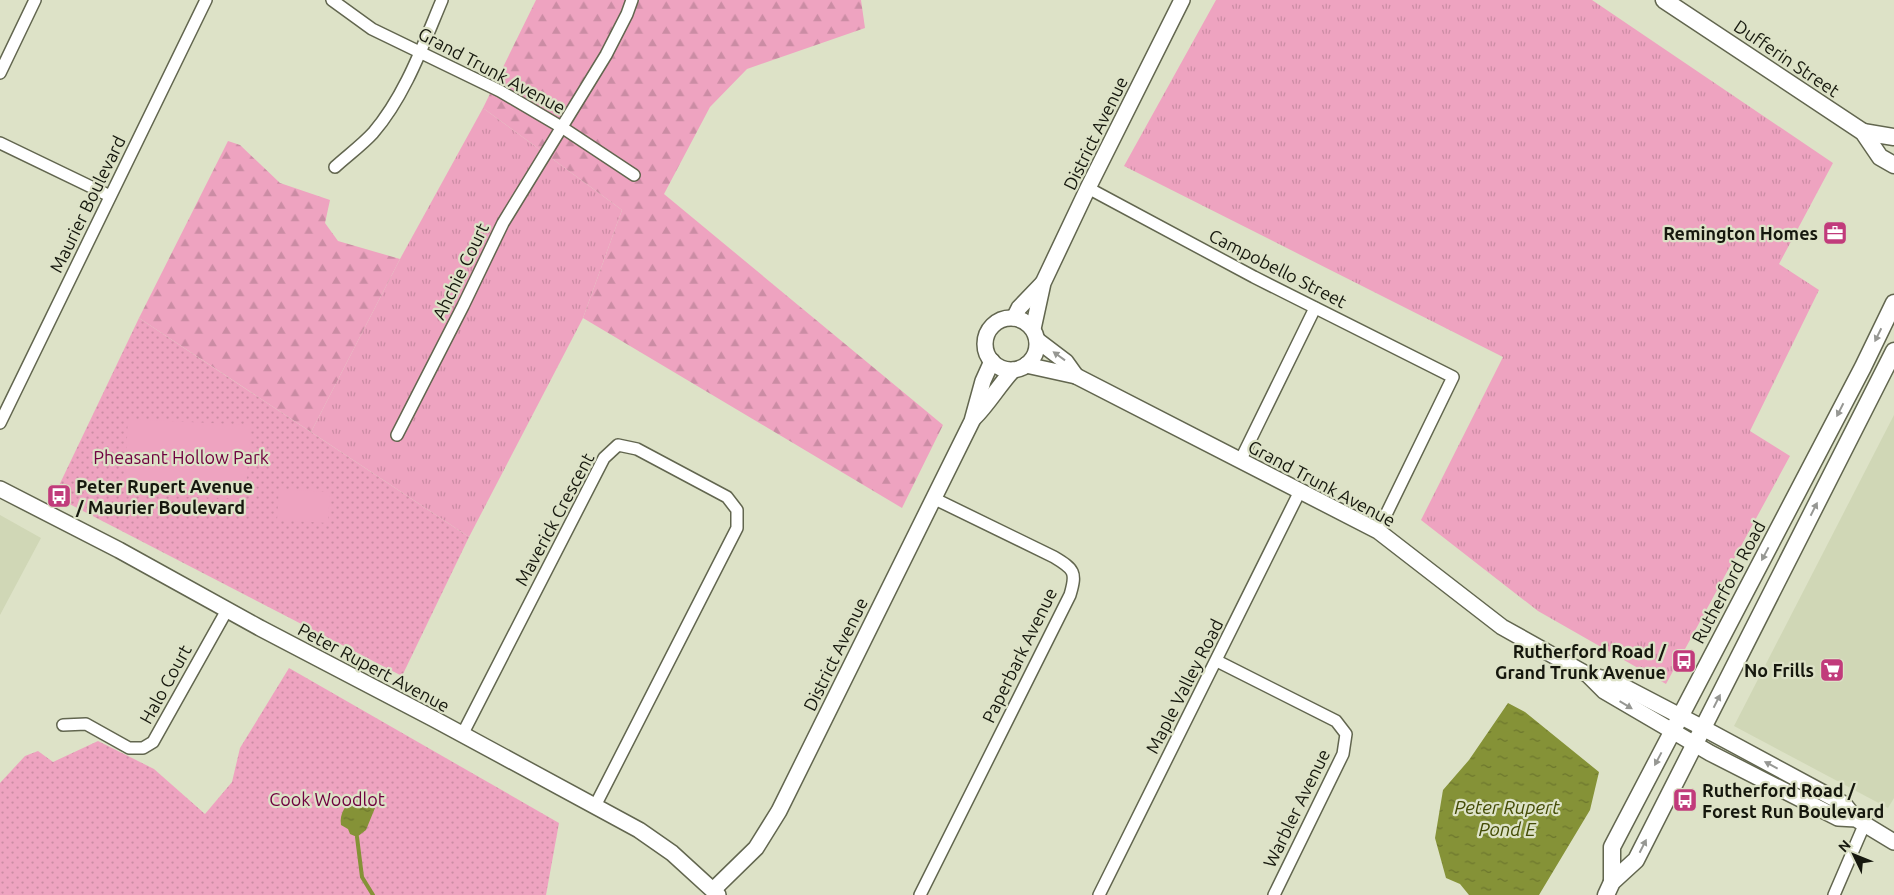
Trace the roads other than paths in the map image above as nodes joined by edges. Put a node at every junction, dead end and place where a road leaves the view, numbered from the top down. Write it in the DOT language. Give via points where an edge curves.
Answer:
graph roads {
  1 [pos="35,0"];
  2 [pos="206,0"];
  3 [pos="332,0"];
  4 [pos="442,0"];
  5 [pos="632,0"];
  6 [pos="1182,0"];
  7 [pos="1664,0"];
  8 [pos="419,52"];
  9 [pos="0,72"];
  10 [pos="563,128"];
  11 [pos="1863,132"];
  12 [pos="1894,136"];
  13 [pos="0,143"];
  14 [pos="1894,165"];
  15 [pos="335,166"];
  16 [pos="634,175"];
  17 [pos="1088,188"];
  18 [pos="110,196"];
  19 [pos="1043,283"];
  20 [pos="1894,303"];
  21 [pos="1315,308"];
  22 [pos="1014,318"];
  23 [pos="1035,335"];
  24 [pos="1894,351"];
  25 [pos="992,362"];
  26 [pos="1020,368"];
  27 [pos="1076,376"];
  28 [pos="972,421"];
  29 [pos="0,423"];
  30 [pos="397,435"];
  31 [pos="1240,460"];
  32 [pos="0,489"];
  33 [pos="1300,492"];
  34 [pos="933,498"];
  35 [pos="1378,531"];
  36 [pos="227,610"];
  37 [pos="1216,661"];
  38 [pos="1588,675"];
  39 [pos="1680,716"];
  40 [pos="63,725"];
  41 [pos="1703,728"];
  42 [pos="1672,732"];
  43 [pos="462,735"];
  44 [pos="1695,744"];
  45 [pos="595,806"];
  46 [pos="1860,821"];
  47 [pos="1894,842"];
  48 [pos="1609,889"];
  49 [pos="716,893"];
  50 [pos="920,895"];
  51 [pos="1099,895"];
  52 [pos="1274,895"];
  53 [pos="1834,895"];
  1 -- 9 [label="street"];
  2 -- 18 [label="street, Maurier Boulevard"];
  3 -- 8 [label="street, Grand Trunk Avenue" via="372,29"];
  4 -- 8 [label="street"];
  5 -- 10 [label="street, Ahchie Court" via="618,34"];
  6 -- 17 [label="street, District Avenue"];
  7 -- 11 [label="main road, Dufferin Street"];
  8 -- 10 [label="street, Grand Trunk Avenue" via="500,90"];
  8 -- 15 [label="street" via="396,102 372,134"];
  10 -- 16 [label="street, Grand Trunk Avenue"];
  10 -- 30 [label="street, Ahchie Court" via="503,223"];
  11 -- 12 [label="main road, Dufferin Street"];
  11 -- 14 [label="main road, Dufferin Street" via="1880,157"];
  13 -- 18 [label="street"];
  17 -- 19 [label="street, District Avenue"];
  17 -- 21 [label="street, Campobello Street"];
  18 -- 29 [label="street, Maurier Boulevard"];
  19 -- 22 [label="street, District Avenue" via="1019,308"];
  19 -- 23 [label="street, District Avenue"];
  20 -- 39 [label="main road, Rutherford Road, one-way"];
  21 -- 31 [label="street"];
  21 -- 35 [label="street, Campobello Street" via="1453,378"];
  22 -- 23 [label="street" via="1028,323"];
  22 -- 25 [label="street" via="998,322 987,334 986,349"];
  23 -- 26 [label="street" via="1035,354"];
  27 -- 23 [label="street, Grand Trunk Avenue, one-way" via="1066,362"];
  41 -- 24 [label="main road, Rutherford Road, one-way"];
  25 -- 26 [label="street" via="1005,369"];
  25 -- 28 [label="street, District Avenue"];
  26 -- 27 [label="street, Grand Trunk Avenue"];
  26 -- 28 [label="street, District Avenue" via="1003,380"];
  27 -- 31 [label="street, Grand Trunk Avenue"];
  28 -- 34 [label="street, District Avenue"];
  31 -- 33 [label="street, Grand Trunk Avenue"];
  32 -- 36 [label="street, Peter Rupert Avenue" via="120,550"];
  33 -- 35 [label="street, Grand Trunk Avenue"];
  33 -- 37 [label="street, Maple Valley Road"];
  34 -- 49 [label="street, District Avenue" via="779,812 756,848"];
  34 -- 50 [label="street, Paperbark Avenue" via="1069,566 1075,580"];
  35 -- 38 [label="street, Grand Trunk Avenue" via="1502,627"];
  36 -- 40 [label="street, Halo Court" via="153,742 143,748 129,748 86,724"];
  36 -- 43 [label="street, Peter Rupert Avenue"];
  37 -- 51 [label="street, Maple Valley Road"];
  37 -- 52 [label="street, Warbler Avenue" via="1336,721 1346,734 1343,754"];
  38 -- 39 [label="street, Grand Trunk Avenue" via="1611,680"];
  38 -- 42 [label="street, Grand Trunk Avenue, one-way" via="1604,691"];
  39 -- 41 [label="street, Grand Trunk Avenue"];
  39 -- 42 [label="main road, Rutherford Road"];
  41 -- 44 [label="main road, Rutherford Road"];
  46 -- 41 [label="street, Grand Trunk Avenue, one-way" via="1844,804"];
  42 -- 44 [label="street, Grand Trunk Avenue"];
  42 -- 48 [label="main road, Rutherford Road, one-way" via="1612,847"];
  43 -- 45 [label="street, Peter Rupert Avenue"];
  43 -- 45 [label="street, Maverick Crescent" via="604,458 618,445 637,450 727,497 737,510 737,528"];
  44 -- 46 [label="street, Grand Trunk Avenue" via="1838,818"];
  48 -- 44 [label="main road, Rutherford Road, one-way" via="1636,860"];
  45 -- 49 [label="street, Peter Rupert Avenue" via="672,853"];
  46 -- 47 [label="street"];
  46 -- 53 [label="street"];
}
